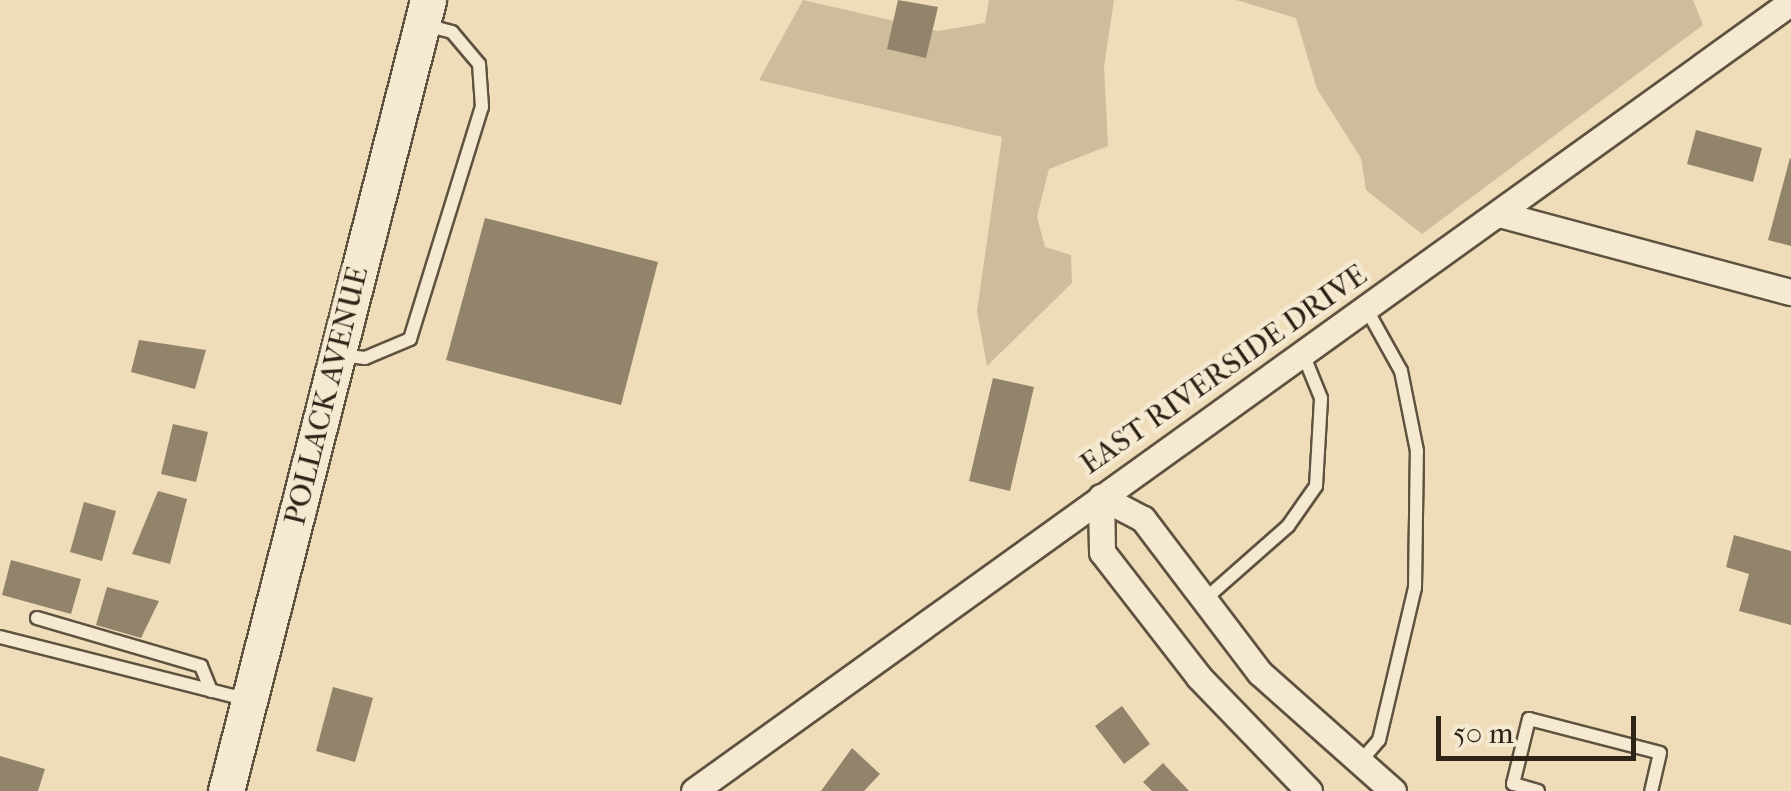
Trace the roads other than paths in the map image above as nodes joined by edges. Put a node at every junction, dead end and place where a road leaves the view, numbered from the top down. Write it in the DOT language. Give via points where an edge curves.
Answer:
graph roads {
  1 [pos="1791,2"];
  2 [pos="425,12"];
  3 [pos="1499,214"];
  4 [pos="1791,292"];
  5 [pos="1366,308"];
  6 [pos="1302,354"];
  7 [pos="337,355"];
  8 [pos="1102,497"];
  9 [pos="1203,600"];
  10 [pos="38,618"];
  11 [pos="0,636"];
  12 [pos="211,690"];
  13 [pos="249,700"];
  14 [pos="1357,765"];
  15 [pos="226,791"];
  16 [pos="694,791"];
  17 [pos="1308,791"];
  18 [pos="1393,791"];
  19 [pos="1538,791"];
  20 [pos="1651,791"];
  1 -- 3 [label="street, EAST RIVERSIDE DRIVE"];
  2 -- 7 [label="street, POLLACK AVENUE"];
  2 -- 7 [label="lane" via="479,64 482,107 410,340 366,358"];
  3 -- 4 [label="street"];
  3 -- 5 [label="street, EAST RIVERSIDE DRIVE"];
  5 -- 6 [label="street, EAST RIVERSIDE DRIVE"];
  5 -- 14 [label="lane" via="1402,371 1417,451 1415,588 1379,740"];
  6 -- 8 [label="street, EAST RIVERSIDE DRIVE"];
  6 -- 9 [label="lane" via="1321,398 1316,486 1288,526"];
  7 -- 13 [label="street, POLLACK AVENUE"];
  8 -- 9 [label="street" via="1142,519"];
  8 -- 16 [label="street, EAST RIVERSIDE DRIVE"];
  8 -- 17 [label="street" via="1102,552 1188,665"];
  9 -- 14 [label="street" via="1260,674"];
  10 -- 12 [label="lane" via="201,666"];
  11 -- 12 [label="lane"];
  12 -- 13 [label="lane"];
  13 -- 15 [label="street, POLLACK AVENUE"];
  14 -- 18 [label="street"];
  19 -- 20 [label="lane" via="1513,784 1528,720 1660,754"];
}
